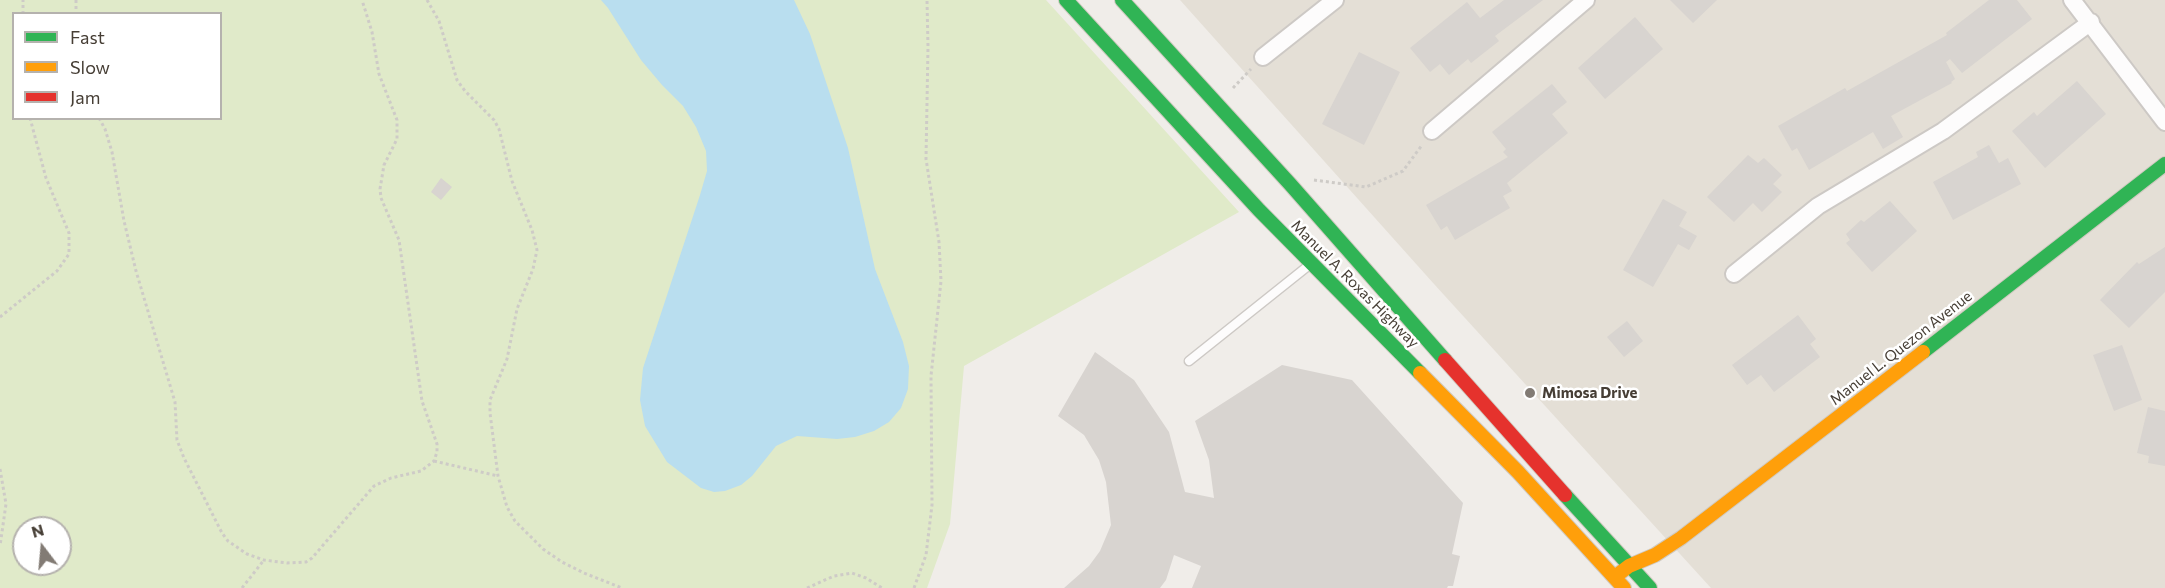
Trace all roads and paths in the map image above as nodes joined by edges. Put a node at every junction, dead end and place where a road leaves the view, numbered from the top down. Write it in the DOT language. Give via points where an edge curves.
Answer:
graph roads {
  1 [pos="362,0"];
  2 [pos="427,0"];
  3 [pos="927,0"];
  4 [pos="1066,0"];
  5 [pos="1122,0"];
  6 [pos="1335,0"];
  7 [pos="1586,0"];
  8 [pos="2072,0"];
  9 [pos="2091,22"];
  10 [pos="1263,57"];
  11 [pos="1216,105"];
  12 [pos="31,120"];
  13 [pos="100,120"];
  14 [pos="2165,122"];
  15 [pos="1432,131"];
  16 [pos="2165,164"];
  17 [pos="1290,184"];
  18 [pos="1312,263"];
  19 [pos="1734,274"];
  20 [pos="0,317"];
  21 [pos="1189,361"];
  22 [pos="434,461"];
  23 [pos="0,469"];
  24 [pos="498,476"];
  25 [pos="0,546"];
  26 [pos="1655,555"];
  27 [pos="264,560"];
  28 [pos="1629,566"];
  29 [pos="1613,585"];
  30 [pos="1647,587"];
  31 [pos="242,588"];
  32 [pos="622,588"];
  33 [pos="807,588"];
  34 [pos="882,588"];
  35 [pos="914,588"];
  1 -- 22 [label="path" via="381,82 397,120 397,139 384,165 380,189 401,250 422,401 437,444"];
  2 -- 24 [label="path" via="439,21 457,80 499,129 512,181 537,250 517,309 507,359 490,400"];
  3 -- 35 [label="path" via="926,159 941,281 931,376 932,505 926,555"];
  4 -- 18 [label="main road, Manuel A. Roxas Highway"];
  5 -- 11 [label="main road, Manuel A. Roxas Highway"];
  6 -- 10 [label="street"];
  7 -- 15 [label="street"];
  8 -- 9 [label="street"];
  9 -- 14 [label="street"];
  9 -- 19 [label="street" via="1943,131 1818,206"];
  10 -- 11 [label="path"];
  11 -- 17 [label="main road, Manuel A. Roxas Highway"];
  12 -- 20 [label="path" via="46,178 69,233 69,254 57,271"];
  13 -- 27 [label="path" via="112,152 136,271 175,402 177,440 222,533 247,554"];
  15 -- 17 [label="path" via="1403,171 1366,187 1316,179"];
  16 -- 26 [label="main road, Manuel L. Quezon Avenue" via="1774,468"];
  17 -- 28 [label="main road, Manuel A. Roxas Highway"];
  18 -- 21 [label="lane"];
  18 -- 29 [label="main road, Manuel A. Roxas Highway" via="1518,472"];
  22 -- 24 [label="path"];
  22 -- 27 [label="path" via="421,471 374,486 306,562"];
  23 -- 25 [label="path" via="6,504"];
  24 -- 32 [label="path" via="515,521 543,549 577,570"];
  26 -- 28 [label="main road, Manuel L. Quezon Avenue"];
  26 -- 30 [label="main road"];
  27 -- 31 [label="path"];
  28 -- 29 [label="main road, Manuel L. Quezon Avenue"];
  28 -- 30 [label="main road, Manuel A. Roxas Highway"];
  33 -- 34 [label="path" via="852,573"];
}
